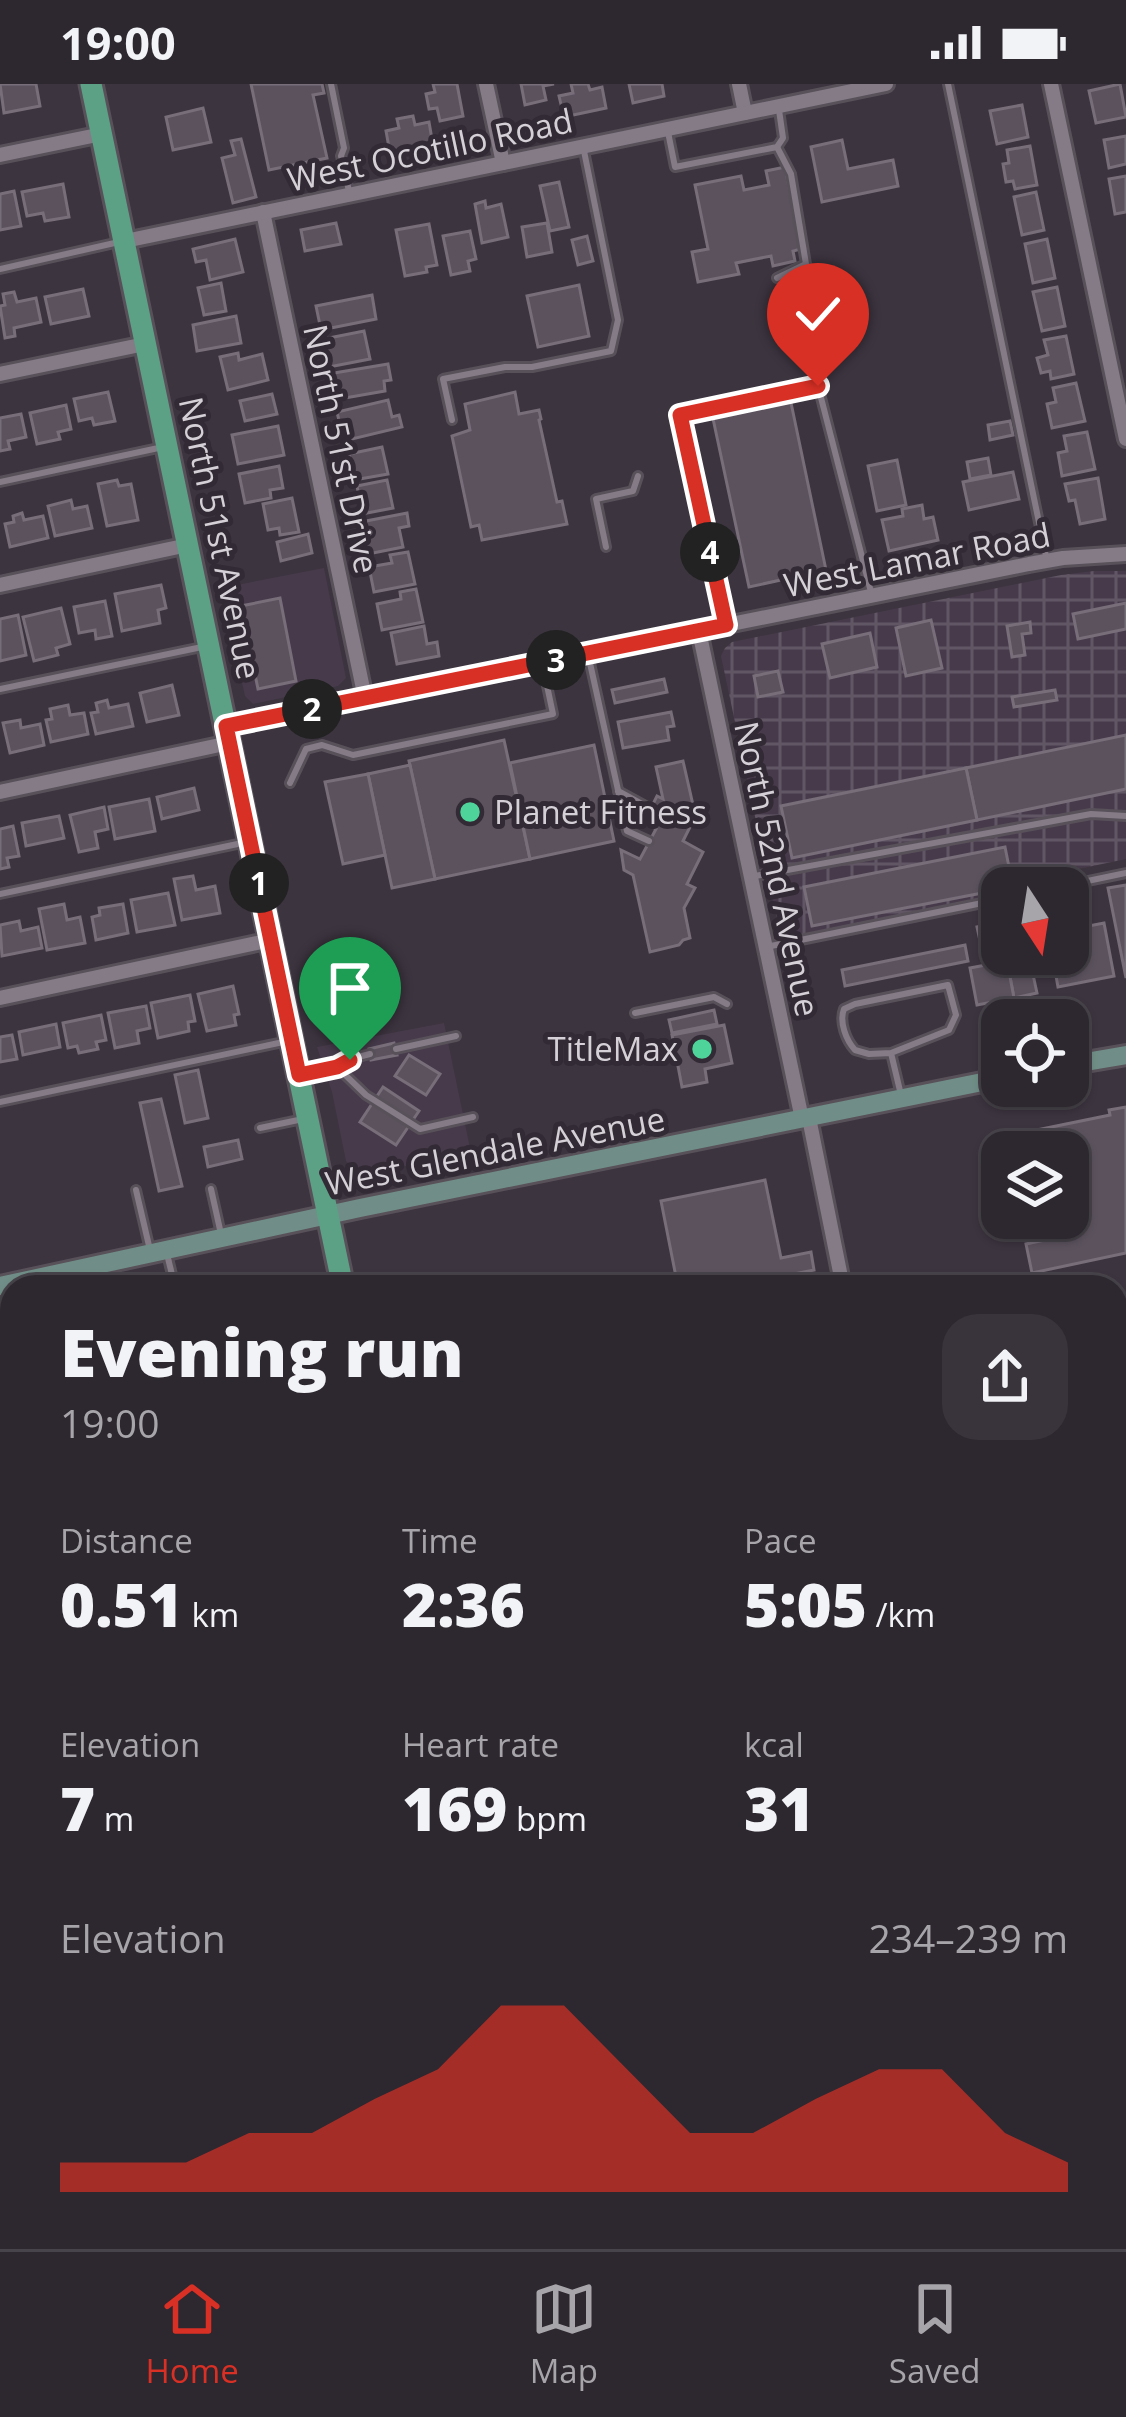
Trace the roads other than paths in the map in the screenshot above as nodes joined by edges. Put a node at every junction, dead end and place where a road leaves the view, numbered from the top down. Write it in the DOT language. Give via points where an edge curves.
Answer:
graph roads {
  1 [pos="91,84"];
  2 [pos="331,84"];
  3 [pos="486,84"];
  4 [pos="739,84"];
  5 [pos="886,84"];
  6 [pos="948,84"];
  7 [pos="1051,84"];
  8 [pos="869,86"];
  9 [pos="778,106"];
  10 [pos="745,113"];
  11 [pos="668,129"];
  12 [pos="102,134"];
  13 [pos="583,146"];
  14 [pos="777,147"];
  15 [pos="0,155"];
  16 [pos="503,163"];
  17 [pos="350,194"];
  18 [pos="263,212"];
  19 [pos="124,241"];
  20 [pos="0,268"];
  21 [pos="777,278"];
  22 [pos="145,344"];
  23 [pos="0,374"];
  24 [pos="452,420"];
  25 [pos="1126,439"];
  26 [pos="167,446"];
  27 [pos="638,476"];
  28 [pos="0,482"];
  29 [pos="590,491"];
  30 [pos="596,499"];
  31 [pos="188,545"];
  32 [pos="606,548"];
  33 [pos="1126,554"];
  34 [pos="1047,561"];
  35 [pos="0,585"];
  36 [pos="872,596"];
  37 [pos="726,625"];
  38 [pos="699,631"];
  39 [pos="209,646"];
  40 [pos="587,653"];
  41 [pos="542,662"];
  42 [pos="0,689"];
  43 [pos="365,698"];
  44 [pos="228,734"];
  45 [pos="290,783"];
  46 [pos="618,791"];
  47 [pos="0,792"];
  48 [pos="651,809"];
  49 [pos="1126,816"];
  50 [pos="649,841"];
  51 [pos="250,842"];
  52 [pos="1126,873"];
  53 [pos="751,877"];
  54 [pos="1089,881"];
  55 [pos="0,894"];
  56 [pos="981,903"];
  57 [pos="271,940"];
  58 [pos="766,947"];
  59 [pos="0,998"];
  60 [pos="727,1004"];
  61 [pos="634,1013"];
  62 [pos="456,1036"];
  63 [pos="292,1040"];
  64 [pos="396,1049"];
  65 [pos="891,1053"];
  66 [pos="370,1054"];
  67 [pos="1126,1055"];
  68 [pos="1089,1062"];
  69 [pos="337,1067"];
  70 [pos="299,1075"];
  71 [pos="981,1082"];
  72 [pos="902,1099"];
  73 [pos="0,1102"];
  74 [pos="473,1117"];
  75 [pos="308,1118"];
  76 [pos="806,1119"];
  77 [pos="260,1128"];
  78 [pos="211,1189"];
  79 [pos="136,1190"];
  80 [pos="328,1215"];
  81 [pos="222,1238"];
  82 [pos="158,1252"];
  83 [pos="77,1275"];
  84 [pos="169,1275"];
  85 [pos="340,1275"];
  86 [pos="841,1275"];
  87 [pos="0,2233"];
  88 [pos="0,2249"];
  1 -- 12 [label="main road, North 51st Avenue"];
  2 -- 17 [label="lane"];
  3 -- 16 [label="street"];
  4 -- 10 [label="street"];
  5 -- 8 [label="street, West Ocotillo Road"];
  6 -- 34 [label="lane"];
  7 -- 25 [label="street"];
  8 -- 9 [label="street, West Ocotillo Road"];
  9 -- 10 [label="street, West Ocotillo Road"];
  9 -- 14 [label="lane" via="784,138"];
  10 -- 11 [label="street, West Ocotillo Road"];
  11 -- 13 [label="street, West Ocotillo Road"];
  11 -- 14 [label="lane" via="675,166"];
  12 -- 15 [label="street"];
  12 -- 19 [label="main road, North 51st Avenue"];
  13 -- 16 [label="street, West Ocotillo Road"];
  13 -- 24 [label="lane" via="618,320 611,351 443,379"];
  14 -- 21 [label="lane" via="791,174 806,264"];
  16 -- 17 [label="street, West Ocotillo Road"];
  17 -- 18 [label="street, West Ocotillo Road"];
  18 -- 19 [label="street, West Ocotillo Road"];
  18 -- 43 [label="street, North 51st Drive"];
  19 -- 20 [label="lane"];
  19 -- 22 [label="main road, North 51st Avenue"];
  22 -- 23 [label="street"];
  22 -- 26 [label="main road, North 51st Avenue"];
  26 -- 28 [label="lane"];
  26 -- 31 [label="main road, North 51st Avenue"];
  27 -- 30 [label="lane" via="633,491"];
  29 -- 30 [label="lane"];
  30 -- 32 [label="lane"];
  31 -- 35 [label="street"];
  31 -- 39 [label="main road, North 51st Avenue"];
  33 -- 34 [label="street, West Lamar Road"];
  34 -- 36 [label="street, West Lamar Road"];
  36 -- 37 [label="street, West Lamar Road"];
  36 -- 37 [label="lane" via="818,386 680,415"];
  37 -- 38 [label="street, West Lamar Road"];
  38 -- 40 [label="street, West Lamar Road"];
  38 -- 53 [label="street, North 52nd Avenue"];
  39 -- 42 [label="lane"];
  39 -- 44 [label="main road, North 51st Avenue"];
  40 -- 41 [label="street, West Lamar Road"];
  40 -- 46 [label="lane"];
  41 -- 43 [label="street, West Lamar Road"];
  41 -- 45 [label="lane" via="553,713 353,755 306,749"];
  43 -- 44 [label="street, West Lamar Road"];
  44 -- 47 [label="street, West Lamar Road"];
  44 -- 51 [label="main road, North 51st Avenue"];
  46 -- 48 [label="lane"];
  46 -- 50 [label="lane" via="627,831"];
  49 -- 53 [label="lane" via="1091,814"];
  51 -- 55 [label="lane"];
  51 -- 57 [label="main road, North 51st Avenue"];
  52 -- 54 [label="lane"];
  53 -- 58 [label="street, North 52nd Avenue"];
  56 -- 58 [label="lane"];
  57 -- 59 [label="street"];
  57 -- 63 [label="main road, North 51st Avenue"];
  58 -- 76 [label="street, North 52nd Avenue"];
  60 -- 61 [label="lane" via="714,997"];
  62 -- 64 [label="lane"];
  63 -- 70 [label="main road, North 51st Avenue"];
  63 -- 73 [label="lane"];
  65 -- 65 [label="lane" via="953,1025 948,985 844,1009 855,1050"];
  65 -- 72 [label="lane"];
  66 -- 69 [label="lane"];
  67 -- 68 [label="main road"];
  69 -- 70 [label="lane"];
  69 -- 74 [label="lane" via="420,1129"];
  70 -- 75 [label="main road, North 51st Avenue"];
  71 -- 72 [label="main road, West Glendale Avenue"];
  72 -- 76 [label="main road, West Glendale Avenue"];
  75 -- 77 [label="lane"];
  75 -- 80 [label="main road, North 51st Avenue"];
  76 -- 80 [label="main road, West Glendale Avenue"];
  76 -- 86 [label="street, North 52nd Avenue"];
  78 -- 81 [label="lane"];
  79 -- 82 [label="lane"];
  80 -- 81 [label="main road, West Glendale Avenue"];
  80 -- 85 [label="main road, North 51st Avenue"];
  81 -- 82 [label="main road, West Glendale Avenue"];
  82 -- 83 [label="main road, West Glendale Avenue"];
  82 -- 84 [label="lane"];
  87 -- 88 [label="lane"];
}
